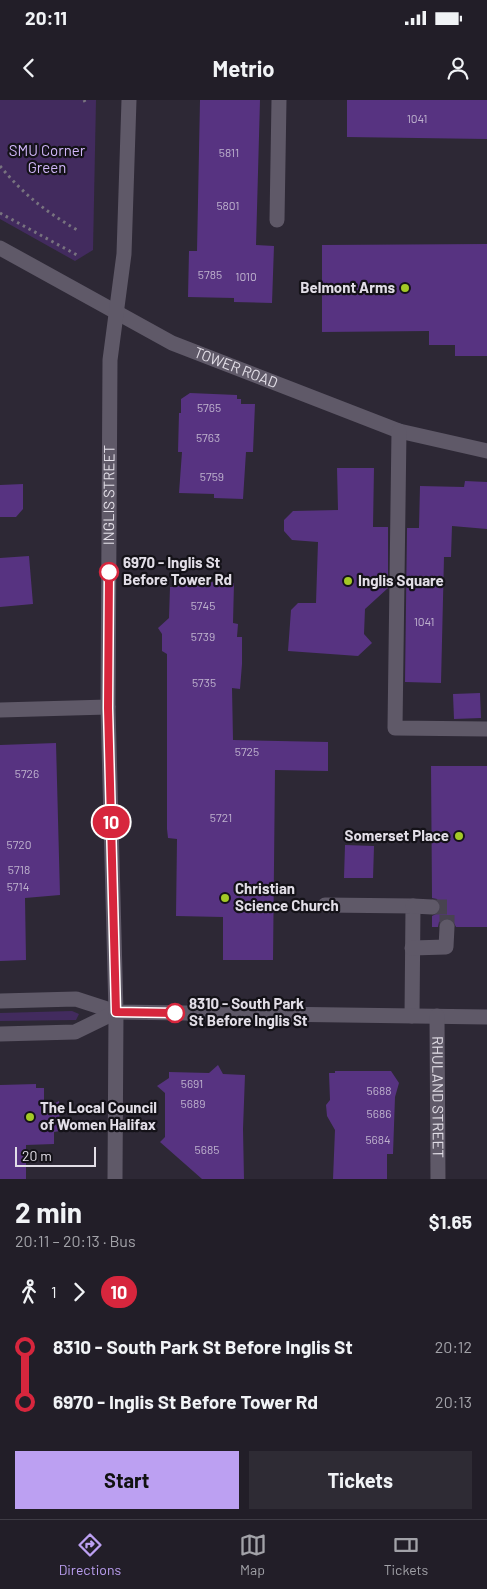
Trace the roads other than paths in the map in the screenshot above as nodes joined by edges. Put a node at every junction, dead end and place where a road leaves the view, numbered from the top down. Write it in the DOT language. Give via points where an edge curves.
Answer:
graph roads {
  1 [pos="129,100"];
  2 [pos="279,100"];
  3 [pos="277,220"];
  4 [pos="0,248"];
  5 [pos="116,314"];
  6 [pos="398,431"];
  7 [pos="487,452"];
  8 [pos="108,708"];
  9 [pos="0,710"];
  10 [pos="487,729"];
  11 [pos="325,905"];
  12 [pos="413,906"];
  13 [pos="432,907"];
  14 [pos="447,927"];
  15 [pos="412,948"];
  16 [pos="0,1000"];
  17 [pos="116,1012"];
  18 [pos="412,1016"];
  19 [pos="438,1016"];
  20 [pos="487,1017"];
  21 [pos="0,1034"];
  22 [pos="115,1179"];
  23 [pos="438,1179"];
  1 -- 5 [label="street, INGLIS STREET" via="124,254"];
  2 -- 3 [label="street"];
  4 -- 5 [label="street, TOWER ROAD"];
  5 -- 6 [label="street, TOWER ROAD" via="172,343"];
  5 -- 8 [label="street, INGLIS STREET" via="110,360"];
  6 -- 7 [label="street, TOWER ROAD"];
  6 -- 10 [label="street" via="395,728"];
  8 -- 9 [label="street"];
  8 -- 17 [label="street, INGLIS STREET"];
  11 -- 12 [label="street"];
  12 -- 13 [label="street"];
  12 -- 15 [label="street"];
  14 -- 15 [label="street" via="446,947"];
  15 -- 18 [label="street"];
  16 -- 17 [label="street" via="76,999"];
  17 -- 18 [label="street"];
  17 -- 21 [label="street" via="75,1032"];
  17 -- 22 [label="street, INGLIS STREET"];
  18 -- 19 [label="street"];
  19 -- 20 [label="street"];
  19 -- 23 [label="street, RHULAND STREET"];
}
